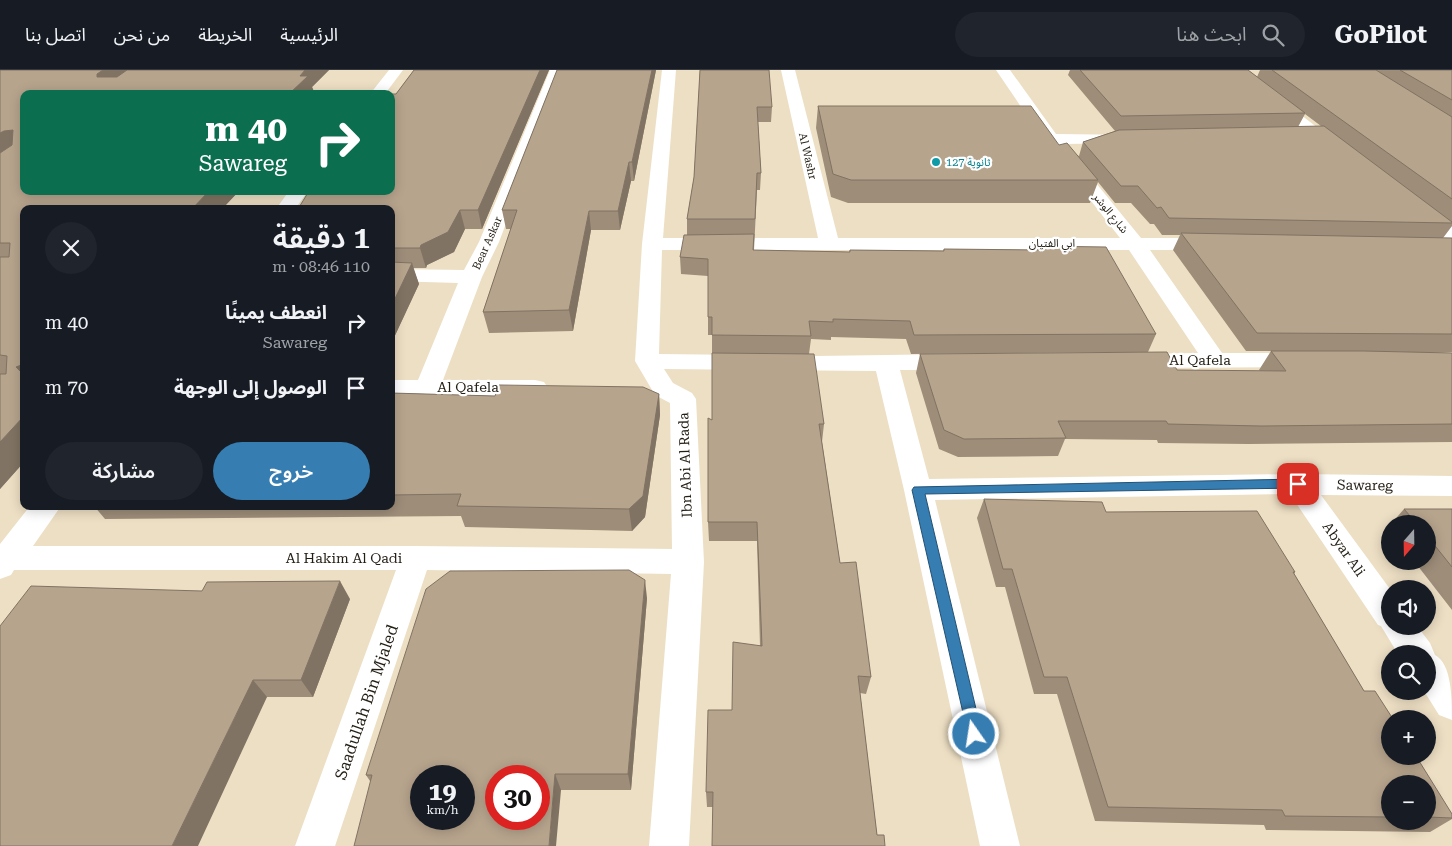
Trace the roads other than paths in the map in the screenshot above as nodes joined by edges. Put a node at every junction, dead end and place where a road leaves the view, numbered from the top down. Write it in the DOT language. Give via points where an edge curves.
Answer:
graph roads {
  1 [pos="396,70"];
  2 [pos="557,70"];
  3 [pos="669,70"];
  4 [pos="788,70"];
  5 [pos="1003,70"];
  6 [pos="1234,70"];
  7 [pos="381,90"];
  8 [pos="1289,136"];
  9 [pos="1319,136"];
  10 [pos="1150,137"];
  11 [pos="1051,139"];
  12 [pos="1350,159"];
  13 [pos="296,195"];
  14 [pos="1405,201"];
  15 [pos="288,205"];
  16 [pos="1452,236"];
  17 [pos="1134,242"];
  18 [pos="829,243"];
  19 [pos="652,244"];
  20 [pos="1234,244"];
  21 [pos="395,275"];
  22 [pos="472,276"];
  23 [pos="1215,360"];
  24 [pos="1322,360"];
  25 [pos="647,361"];
  26 [pos="1112,361"];
  27 [pos="974,362"];
  28 [pos="886,363"];
  29 [pos="428,387"];
  30 [pos="395,388"];
  31 [pos="556,388"];
  32 [pos="634,388"];
  33 [pos="664,389"];
  34 [pos="1298,484"];
  35 [pos="1452,486"];
  36 [pos="918,490"];
  37 [pos="43,510"];
  38 [pos="416,558"];
  39 [pos="2,561"];
  40 [pos="688,562"];
  41 [pos="1381,601"];
  42 [pos="1436,680"];
  43 [pos="1452,703"];
  44 [pos="316,846"];
  45 [pos="669,846"];
  46 [pos="1000,846"];
  1 -- 7 [label="street"];
  2 -- 22 [label="street, Bear Askar" via="489,242"];
  3 -- 19 [label="street"];
  4 -- 18 [label="street, Al Washr"];
  5 -- 11 [label="street, شارع الوشر"];
  6 -- 9 [label="street"];
  8 -- 9 [label="street"];
  9 -- 12 [label="street"];
  10 -- 11 [label="street"];
  11 -- 17 [label="street, شارع الوشر"];
  13 -- 15 [label="street"];
  14 -- 16 [label="street"];
  17 -- 18 [label="street, ابي الفتيان"];
  17 -- 20 [label="street, ابي الفتيان"];
  17 -- 23 [label="street, شارع الوشر"];
  18 -- 19 [label="street, ابي الفتيان"];
  19 -- 25 [label="street"];
  21 -- 22 [label="street"];
  22 -- 29 [label="street, Bear Askar"];
  23 -- 24 [label="street, Al Qafela"];
  23 -- 26 [label="street, Al Qafela"];
  25 -- 28 [label="street"];
  25 -- 33 [label="street, Ibn Abi Al Rada"];
  27 -- 28 [label="street"];
  28 -- 36 [label="street"];
  29 -- 30 [label="street, Al Qafela"];
  29 -- 31 [label="street, Al Qafela"];
  32 -- 33 [label="street"];
  33 -- 40 [label="street, Ibn Abi Al Rada" via="683,398"];
  34 -- 35 [label="street, Sawareg"];
  34 -- 36 [label="street, Sawareg"];
  34 -- 41 [label="street, Abyar Ali"];
  36 -- 46 [label="street"];
  37 -- 39 [label="street"];
  38 -- 39 [label="street, Al Hakim Al Qadi"];
  38 -- 40 [label="street, Al Hakim Al Qadi"];
  38 -- 44 [label="street, Saadullah Bin Mjaled"];
  40 -- 45 [label="street, Ibn Abi Al Rada"];
  42 -- 43 [label="street"];
}
